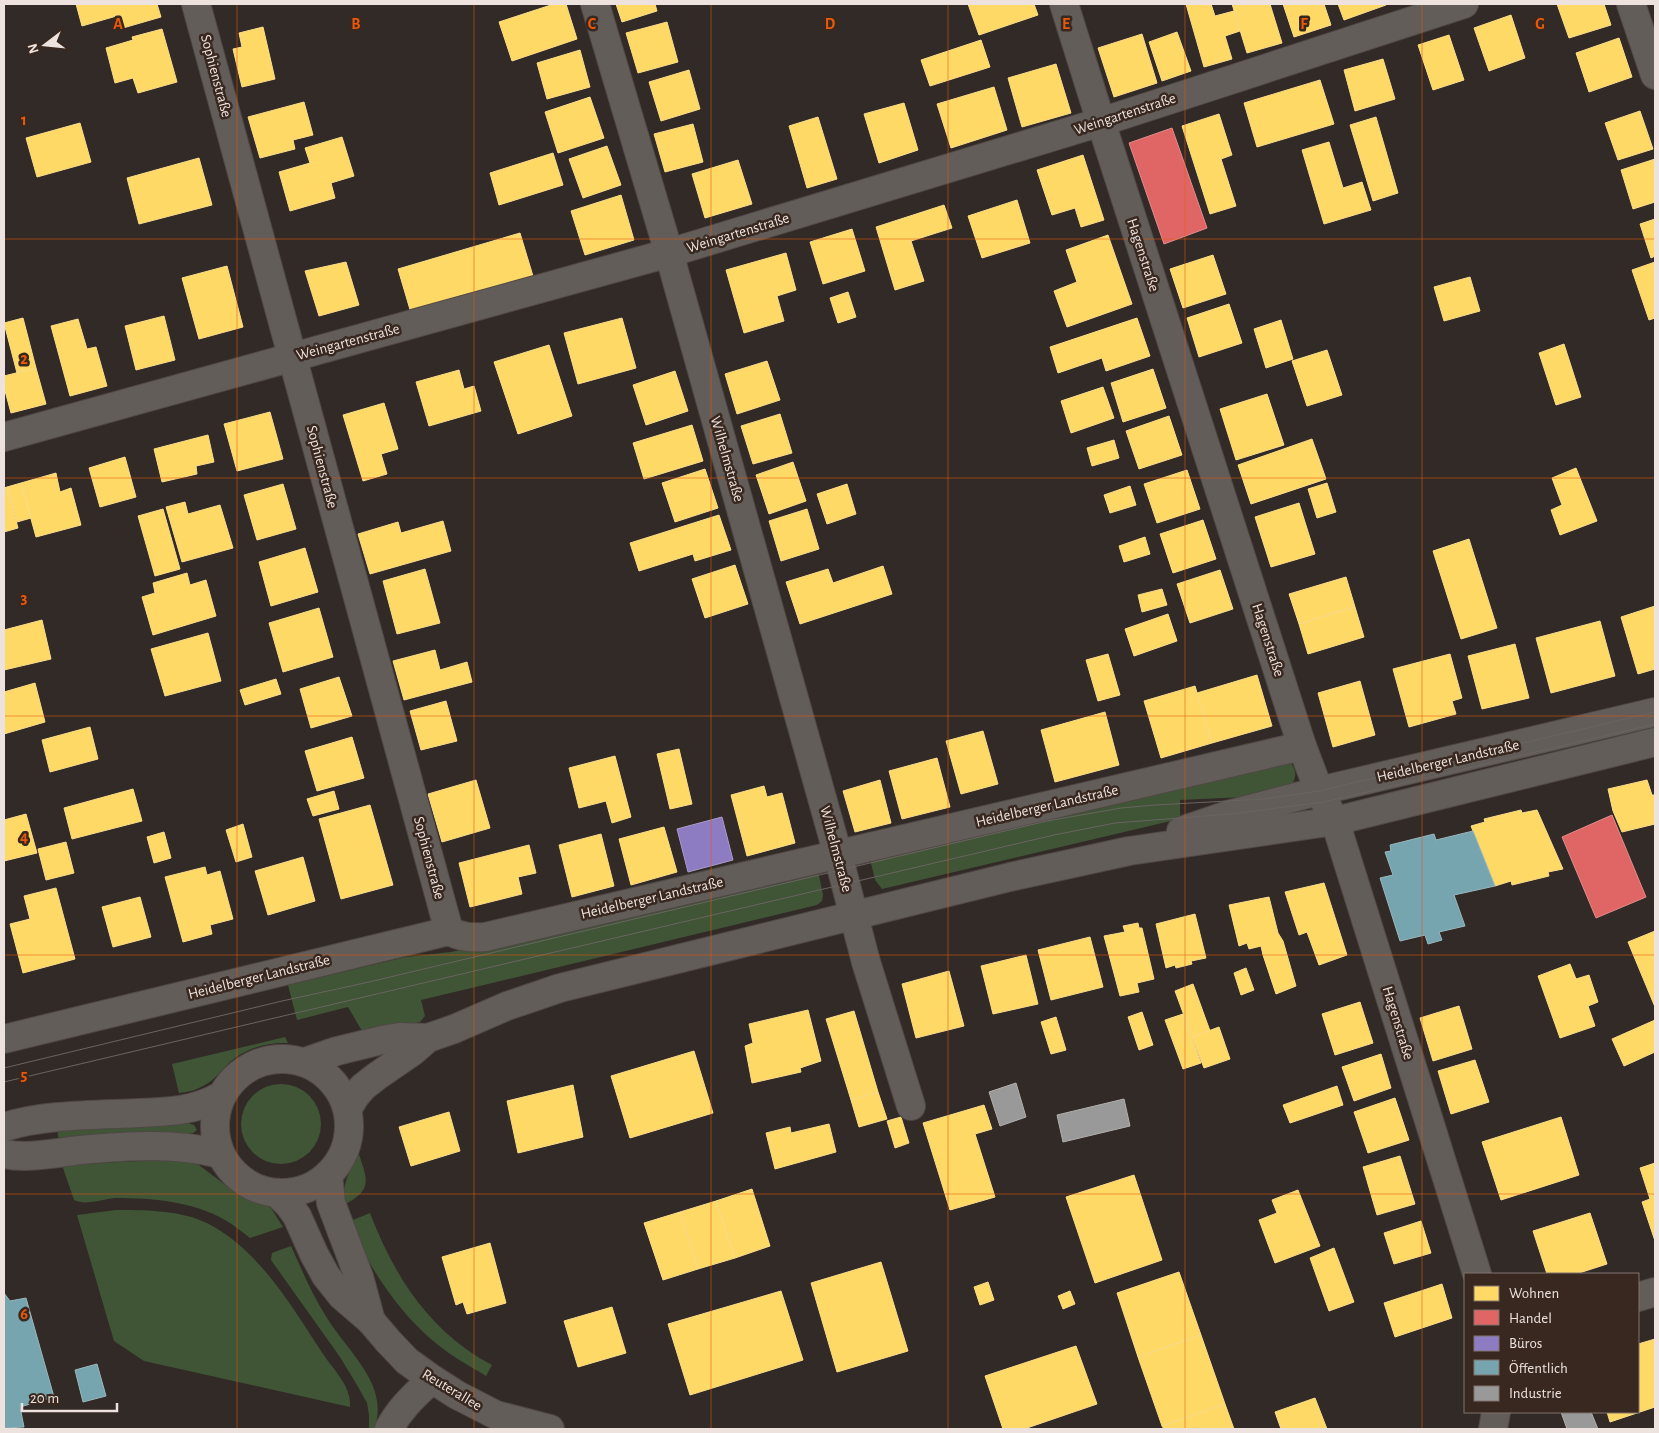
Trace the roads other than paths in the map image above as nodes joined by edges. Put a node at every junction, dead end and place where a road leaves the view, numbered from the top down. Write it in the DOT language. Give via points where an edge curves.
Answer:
graph roads {
  1 [pos="196,4"];
  2 [pos="595,4"];
  3 [pos="1064,4"];
  4 [pos="1464,4"];
  5 [pos="1631,4"];
  6 [pos="1655,75"];
  7 [pos="1101,122"];
  8 [pos="669,254"];
  9 [pos="292,358"];
  10 [pos="4,437"];
  11 [pos="1655,712"];
  12 [pos="1655,742"];
  13 [pos="1302,746"];
  14 [pos="1319,791"];
  15 [pos="1335,821"];
  16 [pos="1129,852"];
  17 [pos="838,855"];
  18 [pos="854,916"];
  19 [pos="449,931"];
  20 [pos="428,1038"];
  21 [pos="4,1039"];
  22 [pos="305,1062"];
  23 [pos="221,1096"];
  24 [pos="910,1106"];
  25 [pos="348,1108"];
  26 [pos="4,1127"];
  27 [pos="4,1154"];
  28 [pos="220,1154"];
  29 [pos="328,1175"];
  30 [pos="277,1193"];
  31 [pos="1477,1273"];
  32 [pos="1655,1292"];
  33 [pos="1639,1297"];
  34 [pos="371,1321"];
  35 [pos="432,1379"];
  36 [pos="1496,1413"];
  37 [pos="390,1429"];
  38 [pos="550,1429"];
  39 [pos="1493,1429"];
  1 -- 9 [label="street, Sophienstraße"];
  2 -- 8 [label="street, Wilhelmstraße"];
  3 -- 7 [label="street, Hagenstraße"];
  4 -- 7 [label="street, Weingartenstraße"];
  5 -- 6 [label="street"];
  7 -- 8 [label="street, Weingartenstraße"];
  7 -- 13 [label="street, Hagenstraße"];
  8 -- 9 [label="street, Weingartenstraße"];
  8 -- 17 [label="street, Wilhelmstraße"];
  9 -- 10 [label="street, Weingartenstraße"];
  9 -- 19 [label="street, Sophienstraße"];
  11 -- 14 [label="street, Heidelberger Landstraße"];
  12 -- 15 [label="street, Heidelberger Landstraße"];
  13 -- 14 [label="street, Hagenstraße"];
  13 -- 17 [label="street, Heidelberger Landstraße"];
  14 -- 15 [label="street, Hagenstraße"];
  14 -- 16 [label="street, Heidelberger Landstraße" via="1231,814"];
  15 -- 16 [label="street, Heidelberger Landstraße"];
  15 -- 31 [label="street, Hagenstraße"];
  16 -- 18 [label="street, Heidelberger Landstraße" via="1010,877"];
  17 -- 18 [label="street, Wilhelmstraße"];
  17 -- 19 [label="street, Heidelberger Landstraße" via="485,937 471,938"];
  18 -- 20 [label="street, Heidelberger Landstraße" via="560,988"];
  18 -- 24 [label="street, Wilhelmstraße"];
  19 -- 21 [label="street, Heidelberger Landstraße"];
  20 -- 22 [label="street, Heidelberger Landstraße" via="382,1040"];
  20 -- 25 [label="street, Heidelberger Landstraße" via="376,1076 356,1095"];
  22 -- 23 [label="street" via="286,1058 256,1064 232,1080"];
  22 -- 25 [label="street" via="330,1079"];
  23 -- 26 [label="street" via="208,1104 174,1111 46,1119"];
  23 -- 28 [label="street" via="214,1125"];
  25 -- 29 [label="street" via="349,1136 345,1150"];
  27 -- 28 [label="street" via="28,1156 170,1145"];
  28 -- 30 [label="street" via="244,1181 259,1190"];
  29 -- 30 [label="street" via="313,1186 296,1192"];
  29 -- 34 [label="street, Reuterallee" via="331,1203 357,1270"];
  30 -- 34 [label="street, Reuterallee" via="297,1216 326,1276 342,1296"];
  32 -- 33 [label="street"];
  34 -- 35 [label="street, Reuterallee" via="408,1361"];
  35 -- 37 [label="street" via="405,1405"];
  35 -- 38 [label="street, Reuterallee" via="496,1415"];
  36 -- 39 [label="street"];
}
